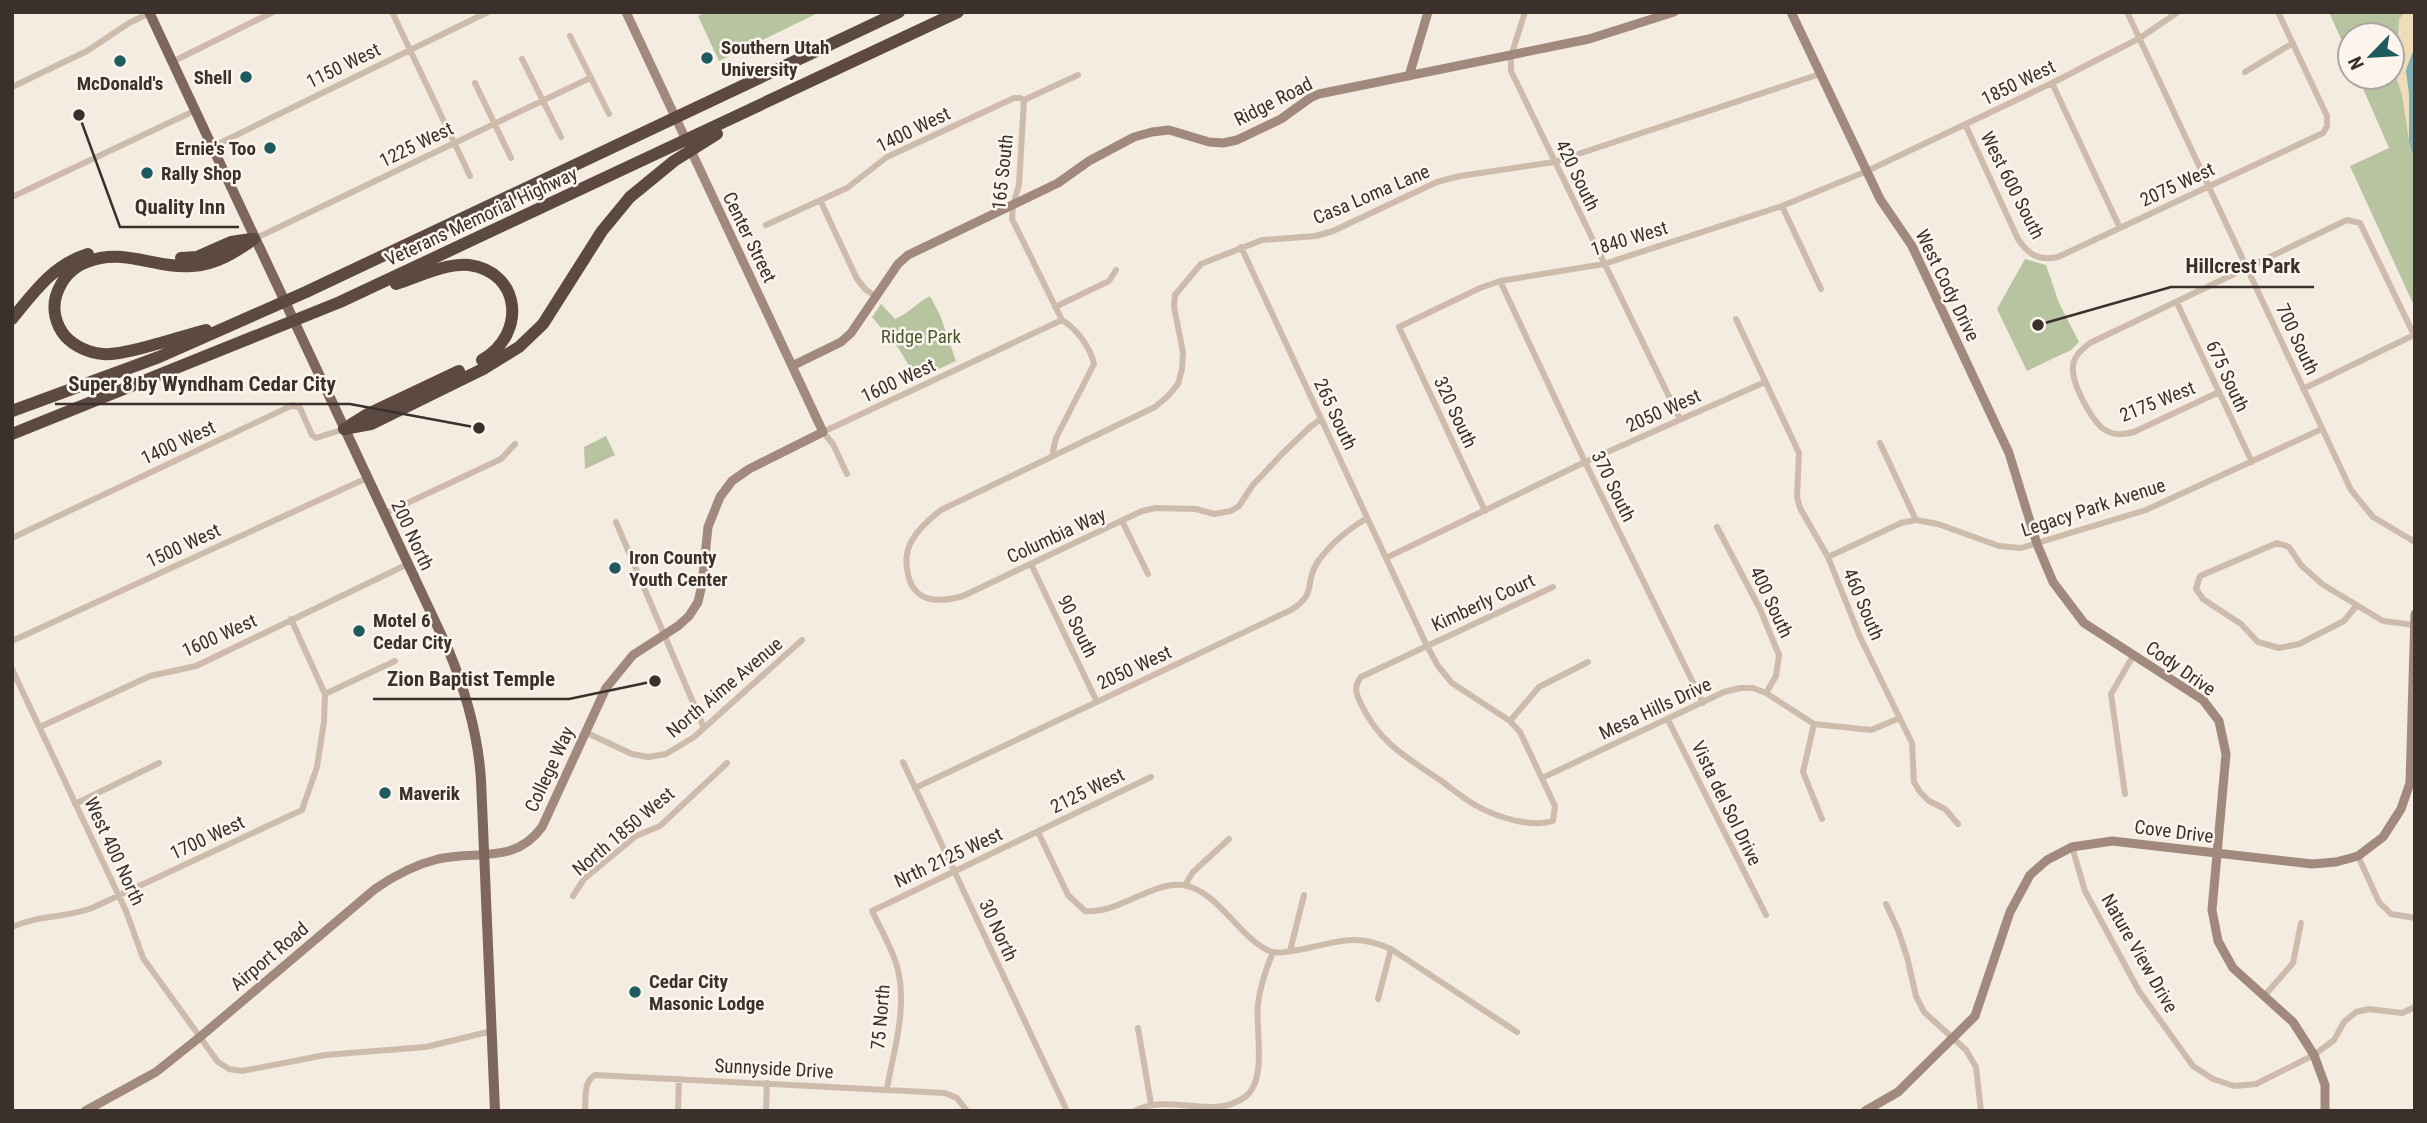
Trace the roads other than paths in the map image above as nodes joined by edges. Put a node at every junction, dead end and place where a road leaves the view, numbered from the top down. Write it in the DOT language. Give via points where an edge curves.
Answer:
graph roads {
  1 [pos="273,12"];
  2 [pos="392,12"];
  3 [pos="488,12"];
  4 [pos="626,12"];
  5 [pos="899,12"];
  6 [pos="958,12"];
  7 [pos="1427,12"];
  8 [pos="1525,12"];
  9 [pos="1674,12"];
  10 [pos="1791,12"];
  11 [pos="2127,12"];
  12 [pos="2178,12"];
  13 [pos="2278,12"];
  14 [pos="150,13"];
  15 [pos="569,36"];
  16 [pos="2140,38"];
  17 [pos="2293,43"];
  18 [pos="410,50"];
  19 [pos="1511,57"];
  20 [pos="522,59"];
  21 [pos="172,62"];
  22 [pos="2245,72"];
  23 [pos="1820,74"];
  24 [pos="1078,75"];
  25 [pos="1409,76"];
  26 [pos="590,78"];
  27 [pos="475,83"];
  28 [pos="2052,83"];
  29 [pos="12,87"];
  30 [pos="1024,100"];
  31 [pos="543,101"];
  32 [pos="194,110"];
  33 [pos="750,111"];
  34 [pos="609,114"];
  35 [pos="495,124"];
  36 [pos="1965,124"];
  37 [pos="561,137"];
  38 [pos="454,143"];
  39 [pos="212,147"];
  40 [pos="511,158"];
  41 [pos="1554,162"];
  42 [pos="1867,171"];
  43 [pos="470,176"];
  44 [pos="2209,186"];
  45 [pos="12,197"];
  46 [pos="820,200"];
  47 [pos="1013,205"];
  48 [pos="1782,206"];
  49 [pos="766,225"];
  50 [pos="2120,228"];
  51 [pos="254,239"];
  52 [pos="1241,247"];
  53 [pos="2036,258"];
  54 [pos="1604,264"];
  55 [pos="2247,267"];
  56 [pos="1116,270"];
  57 [pos="1500,281"];
  58 [pos="1821,289"];
  59 [pos="877,297"];
  60 [pos="341,302"];
  61 [pos="2177,303"];
  62 [pos="1055,307"];
  63 [pos="12,319"];
  64 [pos="1736,319"];
  65 [pos="244,320"];
  66 [pos="1062,320"];
  67 [pos="1399,327"];
  68 [pos="792,366"];
  69 [pos="1765,382"];
  70 [pos="2303,389"];
  71 [pos="2219,392"];
  72 [pos="12,411"];
  73 [pos="1321,419"];
  74 [pos="1680,419"];
  75 [pos="344,429"];
  76 [pos="2322,429"];
  77 [pos="823,432"];
  78 [pos="12,434"];
  79 [pos="1880,443"];
  80 [pos="515,444"];
  81 [pos="1052,456"];
  82 [pos="2252,462"];
  83 [pos="1585,463"];
  84 [pos="847,474"];
  85 [pos="367,478"];
  86 [pos="1485,511"];
  87 [pos="384,514"];
  88 [pos="1367,518"];
  89 [pos="1916,520"];
  90 [pos="1122,521"];
  91 [pos="616,522"];
  92 [pos="1717,527"];
  93 [pos="12,538"];
  94 [pos="2415,542"];
  95 [pos="2037,544"];
  96 [pos="1828,556"];
  97 [pos="1386,558"];
  98 [pos="408,564"];
  99 [pos="1031,564"];
  100 [pos="1148,574"];
  101 [pos="1553,587"];
  102 [pos="2357,605"];
  103 [pos="2415,614"];
  104 [pos="291,619"];
  105 [pos="2414,625"];
  106 [pos="664,635"];
  107 [pos="803,640"];
  108 [pos="12,641"];
  109 [pos="1427,646"];
  110 [pos="2133,656"];
  111 [pos="395,660"];
  112 [pos="1588,662"];
  113 [pos="12,669"];
  114 [pos="1766,693"];
  115 [pos="325,694"];
  116 [pos="1097,702"];
  117 [pos="1703,703"];
  118 [pos="1900,718"];
  119 [pos="1668,720"];
  120 [pos="1510,721"];
  121 [pos="1814,724"];
  122 [pos="40,727"];
  123 [pos="704,728"];
  124 [pos="584,732"];
  125 [pos="903,762"];
  126 [pos="159,763"];
  127 [pos="727,763"];
  128 [pos="1151,777"];
  129 [pos="1542,778"];
  130 [pos="915,788"];
  131 [pos="2125,794"];
  132 [pos="75,804"];
  133 [pos="1822,818"];
  134 [pos="1958,824"];
  135 [pos="1038,832"];
  136 [pos="1229,839"];
  137 [pos="2071,847"];
  138 [pos="485,854"];
  139 [pos="2218,855"];
  140 [pos="2358,856"];
  141 [pos="954,871"];
  142 [pos="1185,885"];
  143 [pos="119,895"];
  144 [pos="1304,895"];
  145 [pos="573,896"];
  146 [pos="1886,904"];
  147 [pos="872,911"];
  148 [pos="1766,915"];
  149 [pos="2415,918"];
  150 [pos="2301,923"];
  151 [pos="12,926"];
  152 [pos="1391,949"];
  153 [pos="1290,951"];
  154 [pos="1273,952"];
  155 [pos="2265,995"];
  156 [pos="1378,999"];
  157 [pos="2415,1007"];
  158 [pos="1138,1028"];
  159 [pos="492,1031"];
  160 [pos="1517,1032"];
  161 [pos="201,1037"];
  162 [pos="1954,1038"];
  163 [pos="2314,1055"];
  164 [pos="679,1079"];
  165 [pos="767,1083"];
  166 [pos="887,1088"];
  167 [pos="1152,1104"];
  168 [pos="85,1111"];
  169 [pos="495,1111"];
  170 [pos="585,1111"];
  171 [pos="678,1111"];
  172 [pos="766,1111"];
  173 [pos="967,1111"];
  174 [pos="1067,1111"];
  175 [pos="1135,1111"];
  176 [pos="1865,1111"];
  177 [pos="1982,1111"];
  178 [pos="2325,1111"];
  1 -- 21 [label="street"];
  2 -- 18 [label="street"];
  3 -- 18 [label="street, 1150 West"];
  4 -- 68 [label="street, Center Street"];
  5 -- 65 [label="highway, Veterans Memorial Highway"];
  6 -- 33 [label="highway, Veterans Memorial Highway"];
  7 -- 25 [label="street"];
  8 -- 19 [label="street"];
  9 -- 19 [label="street, Ridge Road"];
  10 -- 23 [label="street, West Cody Drive"];
  11 -- 16 [label="street, 700 South"];
  12 -- 16 [label="street, 1850 West"];
  13 -- 17 [label="street"];
  14 -- 21 [label="main road, 200 North"];
  14 -- 29 [label="street"];
  15 -- 26 [label="street"];
  16 -- 28 [label="street, 1850 West"];
  16 -- 44 [label="street, 700 South"];
  17 -- 22 [label="street"];
  17 -- 44 [label="street, 2075 West" via="2327,116 2323,133"];
  18 -- 38 [label="street"];
  18 -- 39 [label="street, 1150 West"];
  19 -- 25 [label="street, Ridge Road"];
  19 -- 41 [label="street, 420 South" via="1511,71"];
  20 -- 31 [label="street"];
  21 -- 32 [label="main road, 200 North"];
  23 -- 41 [label="street, Casa Loma Lane"];
  23 -- 42 [label="street, West Cody Drive"];
  24 -- 30 [label="street, 1400 West"];
  25 -- 47 [label="street, Ridge Road" via="1319,94 1282,119 1237,140 1223,143 1169,130 1134,137"];
  26 -- 31 [label="street, 1225 West"];
  26 -- 34 [label="street"];
  27 -- 35 [label="street"];
  28 -- 36 [label="street, 1850 West"];
  28 -- 50 [label="street"];
  30 -- 46 [label="street, 1400 West" via="1014,98 887,157 847,188"];
  30 -- 47 [label="street, 165 South" via="1019,185"];
  31 -- 35 [label="street, 1225 West"];
  31 -- 37 [label="street"];
  32 -- 39 [label="main road, 200 North"];
  32 -- 45 [label="street"];
  33 -- 60 [label="highway, Veterans Memorial Highway"];
  33 -- 75 [label="highway" via="674,161 630,197 602,231 543,324 519,347 371,424"];
  35 -- 38 [label="street, 1225 West"];
  35 -- 40 [label="street"];
  36 -- 42 [label="street, 1850 West"];
  36 -- 53 [label="street, West 600 South" via="2018,239"];
  38 -- 43 [label="street"];
  38 -- 51 [label="street, 1225 West"];
  39 -- 51 [label="main road, 200 North"];
  41 -- 52 [label="street, Casa Loma Lane" via="1437,182 1316,236 1275,238"];
  41 -- 54 [label="street, 420 South"];
  42 -- 48 [label="street, 1840 West"];
  42 -- 95 [label="street, West Cody Drive" via="1912,246 2009,453"];
  44 -- 50 [label="street, 2075 West"];
  44 -- 55 [label="street, 700 South"];
  46 -- 49 [label="street, 1400 West"];
  46 -- 59 [label="street" via="857,279"];
  47 -- 59 [label="street, Ridge Road" via="908,255"];
  47 -- 62 [label="street, 165 South" via="1012,219"];
  48 -- 54 [label="street, 1840 West"];
  48 -- 58 [label="street"];
  50 -- 53 [label="street, 2075 West" via="2058,257"];
  51 -- 63 [label="highway" via="231,242 197,257 101,249 67,261 47,276"];
  51 -- 65 [label="highway" via="201,265 100,257 70,272 55,301 56,320 69,340 104,355"];
  51 -- 75 [label="main road, 200 North"];
  52 -- 73 [label="street, 265 South"];
  52 -- 81 [label="street, Casa Loma Lane" via="1201,264 1175,295 1183,352 1178,384 1168,396 1155,407"];
  54 -- 57 [label="street, 1840 West"];
  54 -- 74 [label="street, 420 South"];
  55 -- 61 [label="street"];
  55 -- 70 [label="street, 700 South"];
  55 -- 70 [label="street" via="2347,220 2360,223 2414,335"];
  56 -- 62 [label="street" via="1109,282"];
  57 -- 67 [label="street, 1840 West"];
  57 -- 83 [label="street, 370 South"];
  59 -- 68 [label="street, Ridge Road" via="841,342"];
  60 -- 75 [label="highway" via="464,265 497,279 513,311 511,329 495,353"];
  60 -- 78 [label="highway, Veterans Memorial Highway"];
  61 -- 71 [label="street, 675 South"];
  61 -- 71 [label="street, 2175 West" via="2090,343 2075,358 2075,382 2094,421 2120,435"];
  62 -- 66 [label="street, 165 South"];
  64 -- 69 [label="street, 460 South"];
  65 -- 72 [label="highway, Veterans Memorial Highway"];
  66 -- 77 [label="street, 1600 West"];
  66 -- 81 [label="street, 165 South" via="1089,348 1094,364 1056,438"];
  67 -- 86 [label="street, 320 South"];
  68 -- 77 [label="street, Center Street"];
  69 -- 74 [label="street, 2050 West"];
  69 -- 96 [label="street, 460 South" via="1799,453 1800,508"];
  70 -- 76 [label="street, 700 South"];
  71 -- 82 [label="street, 675 South"];
  73 -- 88 [label="street, 265 South"];
  73 -- 90 [label="street, Columbia Way" via="1231,511 1214,514 1156,508"];
  74 -- 83 [label="street, 2050 West"];
  75 -- 85 [label="main road, 200 North"];
  75 -- 93 [label="street, 1400 West" via="316,438 300,408 293,405"];
  76 -- 82 [label="street, Legacy Park Avenue"];
  76 -- 94 [label="street, 700 South" via="2362,506"];
  77 -- 84 [label="street, Center Street"];
  77 -- 106 [label="street, College Way" via="732,481 708,527 698,602 689,616"];
  79 -- 89 [label="street"];
  80 -- 87 [label="street" via="501,459"];
  81 -- 99 [label="street, Columbia Way" via="941,510 918,531 906,555 915,592 924,598 948,600"];
  82 -- 95 [label="street, Legacy Park Avenue" via="2146,510"];
  83 -- 86 [label="street, 2050 West"];
  83 -- 117 [label="street, 370 South"];
  85 -- 87 [label="main road, 200 North"];
  85 -- 108 [label="street, 1500 West"];
  86 -- 97 [label="street, 2050 West"];
  87 -- 98 [label="main road, 200 North"];
  88 -- 97 [label="street, 265 South"];
  88 -- 116 [label="street, 2050 West" via="1335,542 1317,563 1311,589 1301,604"];
  89 -- 95 [label="street, Legacy Park Avenue" via="2010,548"];
  89 -- 96 [label="street"];
  90 -- 99 [label="street, Columbia Way"];
  90 -- 100 [label="street"];
  91 -- 106 [label="street"];
  92 -- 114 [label="street, 400 South" via="1779,655 1776,676"];
  95 -- 110 [label="street, Cody Drive" via="2053,582 2084,623"];
  96 -- 118 [label="street, 460 South" via="1860,637"];
  97 -- 109 [label="street, 265 South"];
  98 -- 104 [label="street, 1600 West"];
  98 -- 138 [label="main road, 200 North" via="469,703 479,756"];
  99 -- 116 [label="street, 90 South"];
  101 -- 109 [label="street, Kimberly Court"];
  102 -- 102 [label="street" via="2322,584 2288,547 2277,542 2200,576 2196,589 2258,642 2279,648 2299,644 2344,621"];
  102 -- 105 [label="street" via="2383,621"];
  103 -- 105 [label="street, Cove Drive"];
  104 -- 115 [label="street, 1700 West"];
  104 -- 122 [label="street, 1600 West" via="196,666 150,676"];
  105 -- 140 [label="street, Cove Drive" via="2410,782 2401,809 2383,837"];
  106 -- 123 [label="street"];
  106 -- 124 [label="street, College Way" via="618,670"];
  107 -- 123 [label="street, North Aime Avenue"];
  109 -- 120 [label="street" via="1452,682"];
  109 -- 129 [label="street, Kimberly Court" via="1361,677 1355,685 1373,727 1389,745 1476,805 1497,814 1540,825 1553,821 1555,806"];
  110 -- 131 [label="street" via="2111,694"];
  110 -- 139 [label="street, Cody Drive" via="2203,700 2220,722 2226,754"];
  111 -- 115 [label="street"];
  112 -- 120 [label="street" via="1539,687"];
  113 -- 122 [label="street, West 400 North"];
  114 -- 117 [label="street, Mesa Hills Drive" via="1740,688"];
  114 -- 121 [label="street, Mesa Hills Drive"];
  115 -- 143 [label="street, 1700 West" via="317,767 302,810"];
  116 -- 130 [label="street, 2050 West"];
  117 -- 119 [label="street, Mesa Hills Drive"];
  118 -- 121 [label="street, Mesa Hills Drive" via="1871,730"];
  118 -- 134 [label="street, 460 South" via="1912,743 1912,770 1920,793"];
  119 -- 129 [label="street, Mesa Hills Drive"];
  119 -- 148 [label="street, Vista del Sol Drive"];
  120 -- 129 [label="street"];
  121 -- 133 [label="street" via="1803,772"];
  122 -- 132 [label="street, West 400 North"];
  123 -- 124 [label="street, North Aime Avenue" via="679,748 648,757 622,751"];
  124 -- 138 [label="street, College Way" via="534,837 516,850"];
  125 -- 130 [label="street, 30 North"];
  126 -- 132 [label="street"];
  127 -- 145 [label="street, North 1850 West" via="660,826 636,836 584,879"];
  128 -- 135 [label="street, 2125 West"];
  130 -- 141 [label="street, 30 North"];
  132 -- 143 [label="street, West 400 North"];
  135 -- 141 [label="street, Nrth 2125 West"];
  135 -- 142 [label="street" via="1068,895 1085,911 1105,910 1163,888"];
  136 -- 142 [label="street"];
  137 -- 139 [label="street, Cove Drive" via="2112,841"];
  137 -- 162 [label="street, Cove Drive" via="2047,860 2019,892 1975,1016"];
  137 -- 163 [label="street, Nature View Drive" via="2085,891 2139,991 2193,1066 2234,1086 2256,1084"];
  138 -- 159 [label="main road, 200 North"];
  138 -- 161 [label="street, Airport Road" via="441,859 398,873"];
  139 -- 140 [label="street, Cove Drive" via="2312,864"];
  139 -- 155 [label="street, Cody Drive" via="2213,910 2218,941 2233,968"];
  140 -- 149 [label="street" via="2379,902 2391,914"];
  141 -- 147 [label="street, Nrth 2125 West"];
  141 -- 174 [label="street, 30 North"];
  142 -- 154 [label="street" via="1217,904"];
  143 -- 151 [label="street, 1700 West" via="86,910"];
  143 -- 161 [label="street, West 400 North" via="147,966"];
  144 -- 153 [label="street"];
  146 -- 162 [label="street" via="1924,1012"];
  147 -- 166 [label="street, 75 North" via="893,954 900,986 899,1025"];
  150 -- 155 [label="street" via="2293,963"];
  152 -- 153 [label="street" via="1359,939"];
  152 -- 156 [label="street"];
  152 -- 160 [label="street"];
  153 -- 154 [label="street"];
  154 -- 167 [label="street" via="1257,1006 1258,1073 1249,1095 1217,1107"];
  155 -- 163 [label="street, Cody Drive" via="2293,1022"];
  157 -- 163 [label="street, Nature View Drive" via="2402,1013 2356,1012 2344,1021 2334,1040"];
  158 -- 167 [label="street"];
  159 -- 161 [label="street, West 400 North" via="426,1047 325,1055 243,1070 218,1062"];
  159 -- 169 [label="main road, 200 North"];
  161 -- 168 [label="street, Airport Road" via="156,1072"];
  162 -- 176 [label="street, Cove Drive" via="1898,1091"];
  162 -- 177 [label="street" via="1976,1067"];
  163 -- 178 [label="street, Cody Drive" via="2325,1085"];
  164 -- 165 [label="street, Sunnyside Drive"];
  164 -- 170 [label="street, Sunnyside Drive" via="595,1075 587,1084"];
  164 -- 171 [label="street"];
  165 -- 166 [label="street, Sunnyside Drive"];
  165 -- 172 [label="street"];
  166 -- 173 [label="street, Sunnyside Drive" via="945,1093 957,1098"];
  167 -- 175 [label="street"];
}
